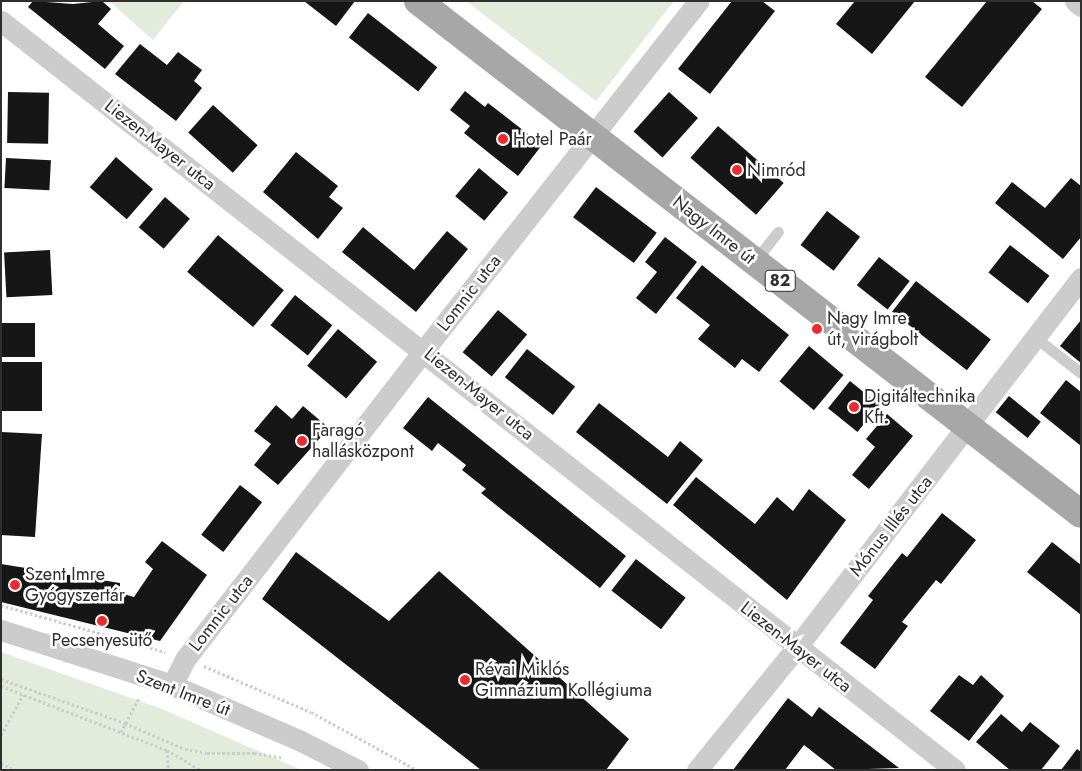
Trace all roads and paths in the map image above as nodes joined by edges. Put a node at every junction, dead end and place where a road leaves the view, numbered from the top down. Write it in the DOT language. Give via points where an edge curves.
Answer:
graph roads {
  1 [pos="418,1"];
  2 [pos="699,1"];
  3 [pos="1075,1"];
  4 [pos="1081,6"];
  5 [pos="2,22"];
  6 [pos="1,44"];
  7 [pos="592,136"];
  8 [pos="778,232"];
  9 [pos="755,261"];
  10 [pos="1081,278"];
  11 [pos="1036,338"];
  12 [pos="424,350"];
  13 [pos="1081,373"];
  14 [pos="968,426"];
  15 [pos="1081,514"];
  16 [pos="1,605"];
  17 [pos="1,630"];
  18 [pos="796,648"];
  19 [pos="186,658"];
  20 [pos="150,678"];
  21 [pos="1,679"];
  22 [pos="172,685"];
  23 [pos="1,686"];
  24 [pos="22,695"];
  25 [pos="125,723"];
  26 [pos="121,732"];
  27 [pos="1,734"];
  28 [pos="167,750"];
  29 [pos="292,760"];
  30 [pos="1,764"];
  31 [pos="15,770"];
  32 [pos="168,770"];
  33 [pos="200,770"];
  34 [pos="358,770"];
  35 [pos="417,770"];
  36 [pos="697,770"];
  37 [pos="955,770"];
  1 -- 7 [label="main road, Nagy Imre út / 82"];
  2 -- 7 [label="street, Lomnic utca"];
  3 -- 4 [label="street"];
  5 -- 6 [label="street"];
  5 -- 12 [label="street, Liezen-Mayer utca"];
  7 -- 9 [label="main road, Nagy Imre út / 82"];
  7 -- 12 [label="street, Lomnic utca"];
  8 -- 9 [label="lane"];
  9 -- 14 [label="main road, Nagy Imre út / 82"];
  10 -- 11 [label="street, Mónus Illés utca"];
  11 -- 13 [label="lane"];
  11 -- 14 [label="street, Mónus Illés utca"];
  12 -- 18 [label="street, Liezen-Mayer utca"];
  12 -- 19 [label="street, Lomnic utca"];
  14 -- 15 [label="main road, Nagy Imre út / 82"];
  14 -- 18 [label="street, Mónus Illés utca"];
  16 -- 19 [label="path"];
  17 -- 20 [label="street, Szent Imre út"];
  18 -- 36 [label="street, Mónus Illés utca"];
  18 -- 37 [label="street, Liezen-Mayer utca"];
  19 -- 22 [label="street, Lomnic utca"];
  19 -- 35 [label="path" via="311,712"];
  20 -- 22 [label="street, Szent Imre út"];
  20 -- 25 [label="path"];
  21 -- 25 [label="path"];
  22 -- 34 [label="street, Szent Imre út" via="301,741"];
  23 -- 24 [label="path"];
  24 -- 26 [label="path"];
  24 -- 27 [label="path"];
  25 -- 26 [label="path"];
  25 -- 29 [label="path" via="185,749 207,754 254,753"];
  26 -- 28 [label="path"];
  28 -- 32 [label="path"];
  28 -- 33 [label="path"];
  30 -- 31 [label="path"];
}
